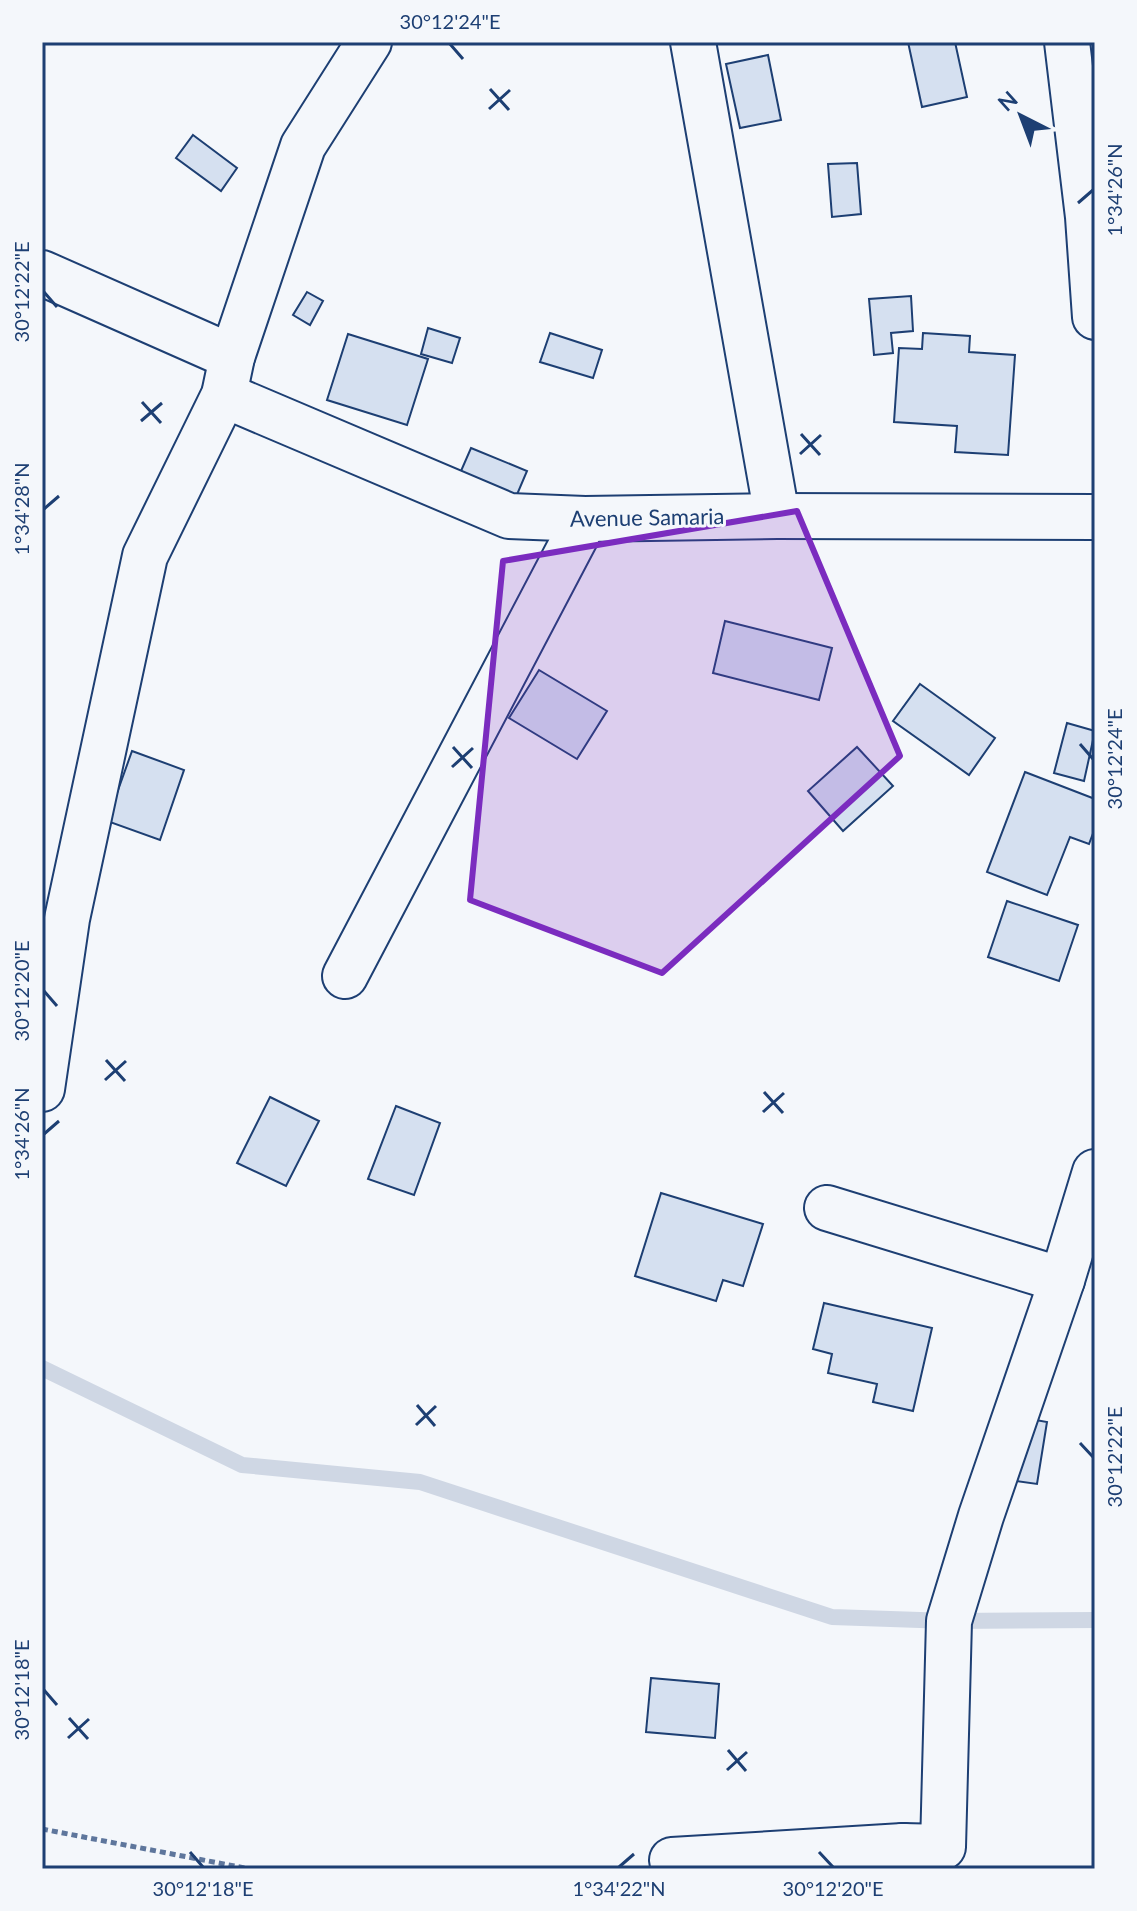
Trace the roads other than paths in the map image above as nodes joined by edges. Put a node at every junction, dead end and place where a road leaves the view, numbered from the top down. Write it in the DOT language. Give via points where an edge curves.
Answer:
graph roads {
  1 [pos="369,42"];
  2 [pos="693,42"];
  3 [pos="1067,42"];
  4 [pos="42,273"];
  5 [pos="1095,317"];
  6 [pos="228,376"];
  7 [pos="777,516"];
  8 [pos="1095,517"];
  9 [pos="585,519"];
  10 [pos="55,921"];
  11 [pos="345,976"];
  12 [pos="42,1089"];
  13 [pos="1095,1172"];
  14 [pos="827,1208"];
  15 [pos="1062,1280"];
  16 [pos="903,1858"];
  17 [pos="672,1860"];
  1 -- 6 [label="street" via="303,146"];
  2 -- 7 [label="street"];
  3 -- 5 [label="street"];
  4 -- 6 [label="street, Avenue Samaria"];
  6 -- 9 [label="street, Avenue Samaria" via="509,516"];
  6 -- 10 [label="street" via="145,556"];
  7 -- 8 [label="street, Avenue Samaria"];
  7 -- 9 [label="street, Avenue Samaria"];
  9 -- 11 [label="street"];
  10 -- 12 [label="street"];
  13 -- 15 [label="street"];
  14 -- 15 [label="street"];
  15 -- 16 [label="street" via="949,1621 943,1847"];
  16 -- 17 [label="street"];
}
